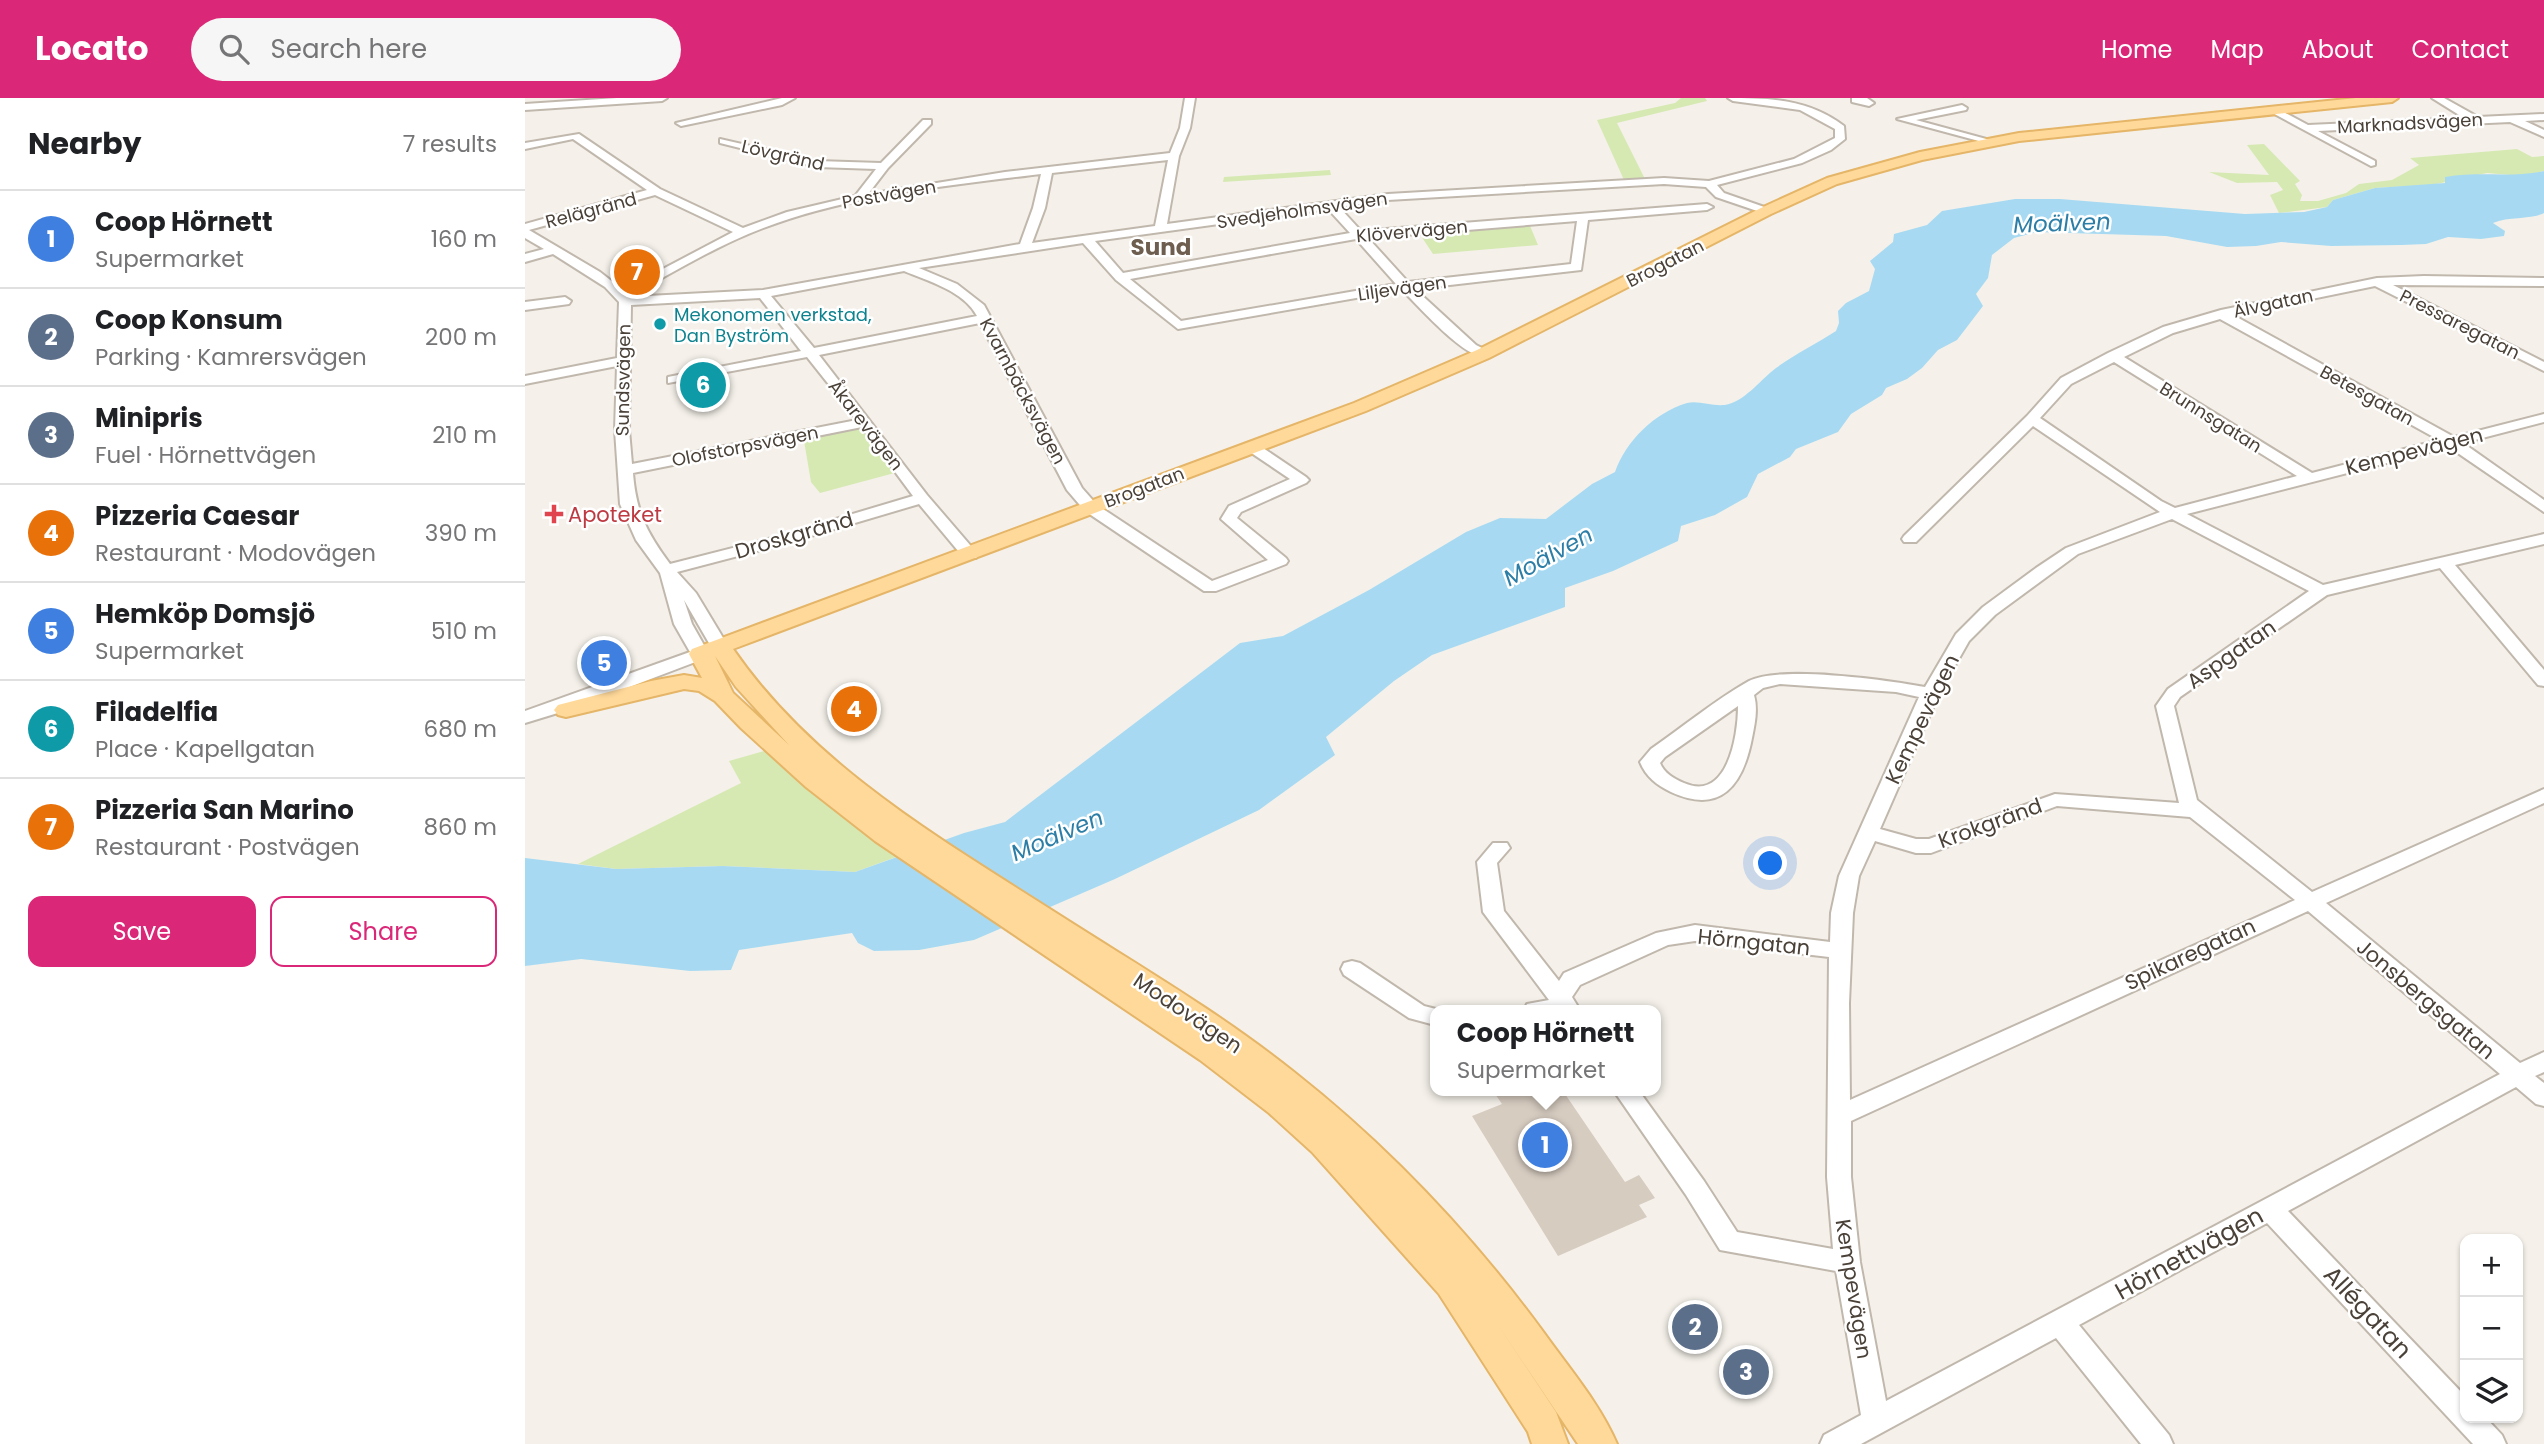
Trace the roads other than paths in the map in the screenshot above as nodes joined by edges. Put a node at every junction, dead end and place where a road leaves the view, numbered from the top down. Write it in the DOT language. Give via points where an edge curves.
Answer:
graph roads {
  1 [pos="662,98"];
  2 [pos="790,98"];
  3 [pos="1190,98"];
  4 [pos="1733,98"];
  5 [pos="2392,98"];
  6 [pos="2437,98"];
  7 [pos="525,107"];
  8 [pos="1962,108"];
  9 [pos="2272,110"];
  10 [pos="2544,117"];
  11 [pos="2512,118"];
  12 [pos="2475,119"];
  13 [pos="927,122"];
  14 [pos="681,123"];
  15 [pos="2308,128"];
  16 [pos="2544,134"];
  17 [pos="724,141"];
  18 [pos="1986,142"];
  19 [pos="525,146"];
  20 [pos="1174,156"];
  21 [pos="2371,163"];
  22 [pos="884,166"];
  23 [pos="1047,170"];
  24 [pos="1711,184"];
  25 [pos="656,191"];
  26 [pos="859,198"];
  27 [pos="1331,205"];
  28 [pos="1707,207"];
  29 [pos="1766,211"];
  30 [pos="1583,216"];
  31 [pos="525,230"];
  32 [pos="1160,230"];
  33 [pos="743,232"];
  34 [pos="1359,235"];
  35 [pos="1087,240"];
  36 [pos="1025,247"];
  37 [pos="552,250"];
  38 [pos="525,258"];
  39 [pos="907,268"];
  40 [pos="1120,277"];
  41 [pos="2377,282"];
  42 [pos="2544,282"];
  43 [pos="1405,286"];
  44 [pos="763,294"];
  45 [pos="624,299"];
  46 [pos="565,302"];
  47 [pos="525,306"];
  48 [pos="2221,314"];
  49 [pos="986,318"];
  50 [pos="808,353"];
  51 [pos="1483,354"];
  52 [pos="2113,356"];
  53 [pos="622,361"];
  54 [pos="2544,367"];
  55 [pos="525,380"];
  56 [pos="673,380"];
  57 [pos="2544,418"];
  58 [pos="2032,419"];
  59 [pos="866,422"];
  60 [pos="2451,441"];
  61 [pos="1252,447"];
  62 [pos="624,470"];
  63 [pos="2309,477"];
  64 [pos="922,498"];
  65 [pos="2544,507"];
  66 [pos="1091,508"];
  67 [pos="2172,513"];
  68 [pos="1910,539"];
  69 [pos="2544,539"];
  70 [pos="970,555"];
  71 [pos="2443,561"];
  72 [pos="666,570"];
  73 [pos="2321,591"];
  74 [pos="711,653"];
  75 [pos="2544,681"];
  76 [pos="1744,693"];
  77 [pos="1930,694"];
  78 [pos="723,696"];
  79 [pos="566,710"];
  80 [pos="529,711"];
  81 [pos="2544,795"];
  82 [pos="2196,811"];
  83 [pos="893,830"];
  84 [pos="1869,833"];
  85 [pos="1500,848"];
  86 [pos="2309,900"];
  87 [pos="1060,940"];
  88 [pos="1840,951"];
  89 [pos="1352,969"];
  90 [pos="1565,1004"];
  91 [pos="1430,1016"];
  92 [pos="2544,1061"];
  93 [pos="2518,1076"];
  94 [pos="1630,1096"];
  95 [pos="2544,1097"];
  96 [pos="1838,1116"];
  97 [pos="2270,1209"];
  98 [pos="1847,1262"];
  99 [pos="2061,1323"];
  100 [pos="2460,1411"];
  101 [pos="1876,1421"];
  102 [pos="2472,1423"];
  103 [pos="1550,1444"];
  104 [pos="1598,1444"];
  105 [pos="1834,1444"];
  106 [pos="2159,1444"];
  107 [pos="2492,1444"];
  1 -- 7 [label="street"];
  2 -- 14 [label="street"];
  3 -- 20 [label="street"];
  4 -- 24 [label="street" via="1809,109 1840,128 1840,139 1814,155"];
  5 -- 9 [label="main road, Brogatan"];
  6 -- 12 [label="street"];
  8 -- 18 [label="street" via="1902,119"];
  9 -- 15 [label="street, Marknadsvägen"];
  9 -- 18 [label="main road, Brogatan"];
  10 -- 11 [label="street, Marknadsvägen"];
  11 -- 12 [label="street, Marknadsvägen"];
  11 -- 16 [label="street, Marknadsvägen"];
  12 -- 15 [label="street, Marknadsvägen"];
  13 -- 22 [label="street"];
  15 -- 21 [label="street, Marknadsvägen"];
  17 -- 22 [label="street, Lövgränd" via="817,164"];
  18 -- 29 [label="main road, Brogatan" via="1875,167"];
  19 -- 25 [label="street" via="575,136"];
  20 -- 23 [label="street, Postvägen"];
  20 -- 32 [label="street"];
  22 -- 26 [label="street"];
  23 -- 26 [label="street, Postvägen"];
  23 -- 36 [label="street"];
  24 -- 27 [label="street, Svedjeholmsvägen" via="1664,181 1550,187"];
  24 -- 29 [label="street, Svedjeholmsvägen" via="1720,195"];
  25 -- 31 [label="street, Relägränd"];
  25 -- 33 [label="street"];
  26 -- 33 [label="street, Postvägen"];
  27 -- 32 [label="street, Svedjeholmsvägen"];
  27 -- 34 [label="street"];
  28 -- 30 [label="street, Klövervägen"];
  29 -- 51 [label="main road, Brogatan"];
  30 -- 34 [label="street, Klövervägen"];
  30 -- 43 [label="street, Liljevägen" via="1577,267"];
  31 -- 37 [label="street, Sundsvägen"];
  32 -- 35 [label="street, Svedjeholmsvägen"];
  33 -- 45 [label="street, Postvägen" via="700,252"];
  34 -- 40 [label="street, Klövervägen"];
  34 -- 43 [label="street"];
  35 -- 36 [label="street, Svedjeholmsvägen"];
  35 -- 40 [label="street"];
  36 -- 39 [label="street, Svedjeholmsvägen"];
  37 -- 38 [label="street"];
  37 -- 45 [label="street, Sundsvägen" via="610,284"];
  39 -- 44 [label="street, Svedjeholmsvägen"];
  39 -- 49 [label="street, Kvarnbäcksvägen" via="953,287"];
  40 -- 43 [label="street, Liljevägen" via="1178,325"];
  41 -- 42 [label="street, Älvgatan"];
  41 -- 48 [label="street, Älvgatan"];
  41 -- 54 [label="street, Pressaregatan"];
  43 -- 51 [label="street"];
  44 -- 45 [label="street, Svedjeholmsvägen"];
  44 -- 50 [label="street, Åkarevägen"];
  45 -- 53 [label="street, Sundsvägen"];
  46 -- 47 [label="street"];
  48 -- 52 [label="street, Älvgatan" via="2168,330"];
  48 -- 60 [label="street, Betesgatan"];
  49 -- 50 [label="street"];
  49 -- 66 [label="street, Kvarnbäcksvägen" via="1075,491"];
  50 -- 56 [label="street"];
  50 -- 59 [label="street, Åkarevägen"];
  51 -- 61 [label="main road, Brogatan"];
  52 -- 58 [label="street, Älvgatan" via="2066,381"];
  52 -- 63 [label="street, Brunnsgatan"];
  53 -- 55 [label="street"];
  53 -- 62 [label="street, Sundsvägen"];
  57 -- 60 [label="street, Kempevägen"];
  58 -- 67 [label="street"];
  58 -- 68 [label="street, Älvgatan"];
  59 -- 62 [label="street, Olofstorpsvägen"];
  59 -- 64 [label="street, Åkarevägen"];
  60 -- 63 [label="street, Kempevägen"];
  60 -- 65 [label="street, Betesgatan"];
  61 -- 66 [label="main road, Brogatan"];
  61 -- 66 [label="street, Kvarnbäcksvägen" via="1301,480 1235,509 1229,519 1280,561 1210,587"];
  62 -- 72 [label="street, Sundsvägen" via="633,518"];
  63 -- 67 [label="street, Kempevägen"];
  64 -- 70 [label="street, Åkarevägen"];
  64 -- 72 [label="street, Droskgränd"];
  66 -- 70 [label="main road, Brogatan"];
  67 -- 73 [label="street"];
  67 -- 77 [label="street, Kempevägen" via="2073,551 2031,579 1962,638"];
  69 -- 71 [label="street, Aspgatan"];
  70 -- 74 [label="main road, Brogatan" via="934,574"];
  71 -- 73 [label="street, Aspgatan"];
  71 -- 75 [label="street"];
  72 -- 74 [label="street, Sundsvägen" via="683,624"];
  73 -- 82 [label="street, Aspgatan" via="2174,693 2165,706 2187,801"];
  74 -- 78 [label="main road, Modovägen"];
  74 -- 79 [label="street"];
  74 -- 80 [label="street"];
  74 -- 83 [label="main road, Modovägen"];
  76 -- 76 [label="street" via="1658,753 1650,762 1651,770 1683,791 1698,794 1724,785 1740,758 1748,704"];
  76 -- 77 [label="street" via="1757,684 1780,679 1896,687"];
  77 -- 84 [label="street, Kempevägen"];
  78 -- 79 [label="main road" via="705,685 684,682"];
  78 -- 83 [label="main road, Modovägen" via="775,748"];
  79 -- 80 [label="street"];
  81 -- 86 [label="street, Spikaregatan"];
  82 -- 84 [label="street, Krokgränd" via="2055,800 1931,846"];
  82 -- 86 [label="street, Aspgatan"];
  83 -- 87 [label="main road, Modovägen"];
  84 -- 88 [label="street, Kempevägen" via="1849,876"];
  85 -- 90 [label="street" via="1487,862 1494,912"];
  86 -- 93 [label="street, Jonsbergsgatan"];
  86 -- 96 [label="street, Spikaregatan"];
  87 -- 103 [label="main road, Modovägen" via="1280,1105 1323,1143 1451,1283 1543,1424"];
  87 -- 104 [label="main road, Modovägen" via="1228,1038 1298,1090 1372,1155 1476,1272 1570,1398"];
  88 -- 90 [label="street, Hörngatan" via="1695,933 1664,938 1571,978"];
  88 -- 96 [label="street, Kempevägen"];
  89 -- 91 [label="street" via="1417,1012"];
  92 -- 93 [label="street, Hörnettvägen"];
  93 -- 95 [label="street, Jonsbergsgatan"];
  93 -- 97 [label="street, Hörnettvägen"];
  94 -- 98 [label="street" via="1729,1242"];
  96 -- 98 [label="street, Kempevägen"];
  97 -- 99 [label="street, Hörnettvägen"];
  97 -- 100 [label="street, Allégatan"];
  98 -- 101 [label="street, Kempevägen"];
  99 -- 101 [label="street, Hörnettvägen"];
  99 -- 106 [label="street"];
  101 -- 105 [label="street, Hörnettvägen"];
  102 -- 107 [label="street, Allégatan"];
}
